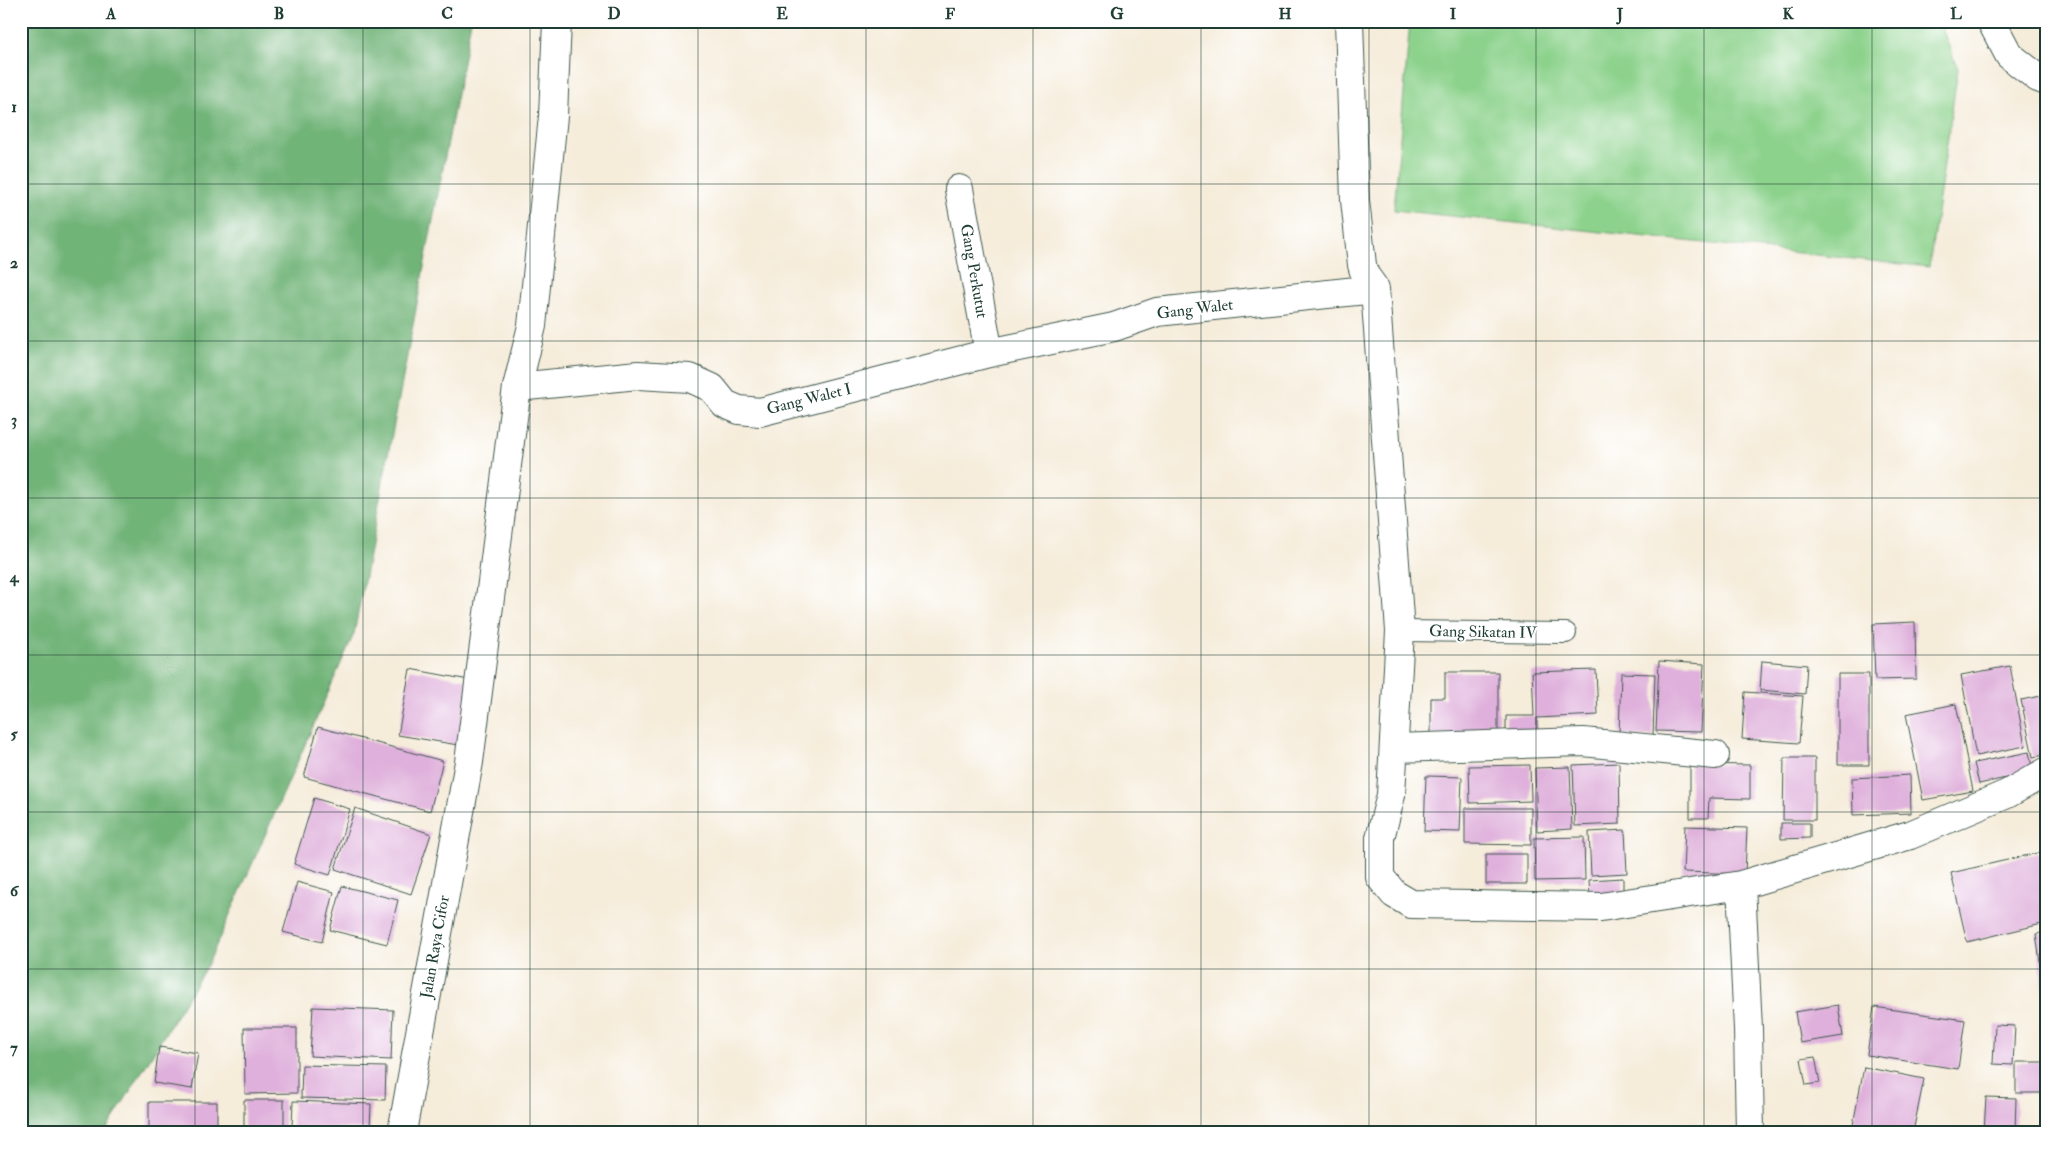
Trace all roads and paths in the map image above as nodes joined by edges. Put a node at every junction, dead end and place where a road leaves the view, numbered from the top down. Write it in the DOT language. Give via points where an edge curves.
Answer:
graph roads {
  1 [pos="557,21"];
  2 [pos="1349,21"];
  3 [pos="1991,21"];
  4 [pos="2046,81"];
  5 [pos="959,189"];
  6 [pos="1375,289"];
  7 [pos="988,353"];
  8 [pos="517,387"];
  9 [pos="1400,631"];
  10 [pos="1566,633"];
  11 [pos="1395,748"];
  12 [pos="1715,754"];
  13 [pos="2046,772"];
  14 [pos="1741,884"];
  15 [pos="402,1132"];
  16 [pos="1750,1132"];
  1 -- 8 [label="street, Jalan Raya Cifor" via="553,116 532,326"];
  2 -- 6 [label="street" via="1355,200 1362,265"];
  3 -- 4 [label="street" via="2009,55"];
  5 -- 7 [label="street, Gang Perkutut"];
  6 -- 7 [label="street, Gang Walet" via="1157,312 1114,328"];
  6 -- 9 [label="street"];
  7 -- 8 [label="street, Gang Walet I" via="760,412 739,410 725,404 712,388 690,378 638,375"];
  8 -- 15 [label="street, Jalan Raya Cifor" via="469,762"];
  9 -- 10 [label="lane, Gang Sikatan IV"];
  9 -- 11 [label="street"];
  11 -- 12 [label="street" via="1583,742"];
  11 -- 14 [label="street" via="1391,794 1380,838 1380,877 1394,894 1411,904 1601,907"];
  13 -- 14 [label="street" via="2008,794 1910,835"];
  14 -- 16 [label="street"];
}
